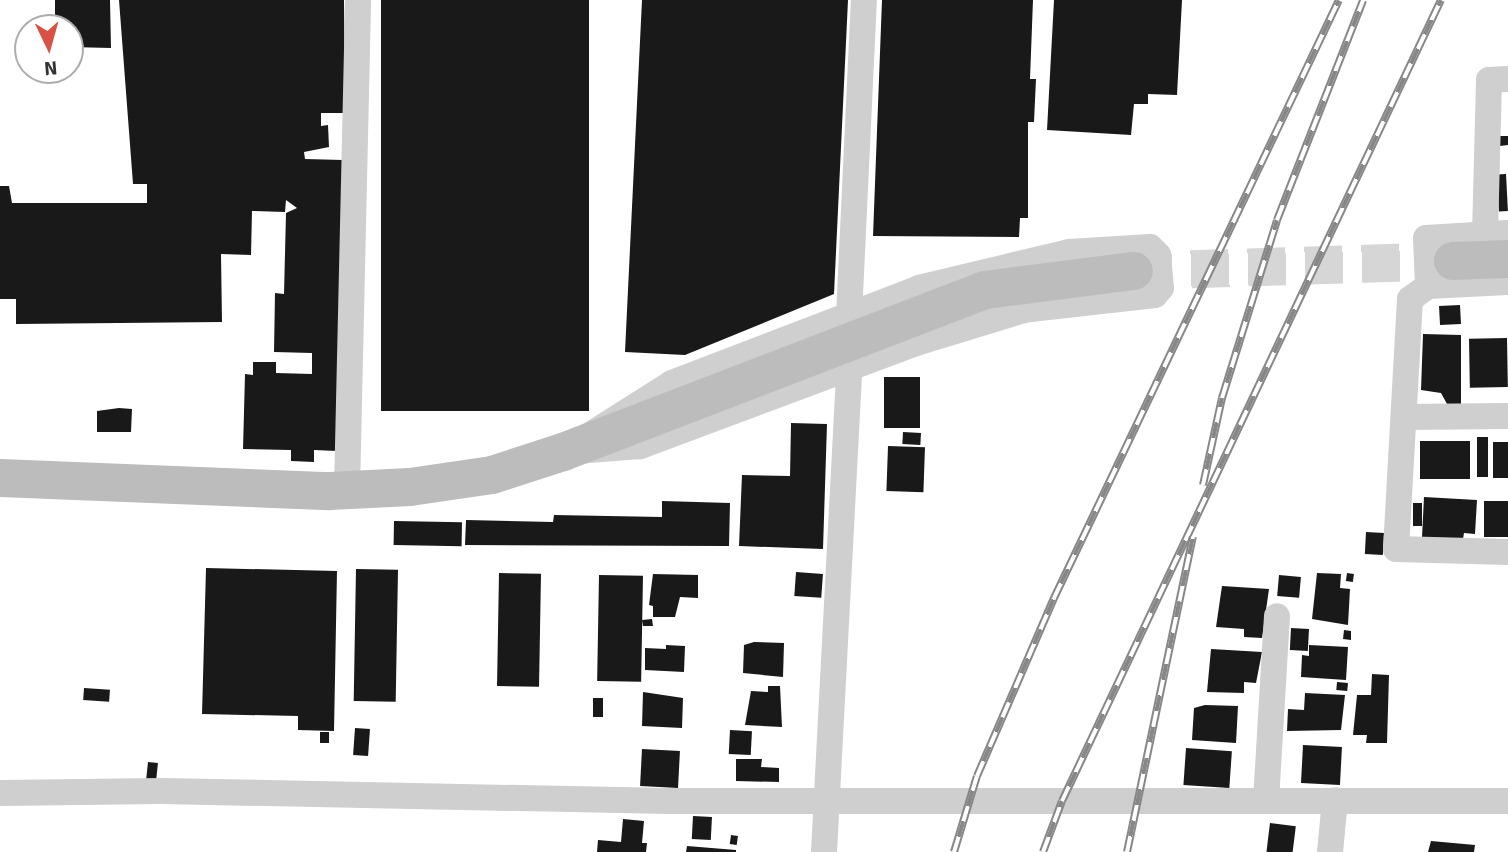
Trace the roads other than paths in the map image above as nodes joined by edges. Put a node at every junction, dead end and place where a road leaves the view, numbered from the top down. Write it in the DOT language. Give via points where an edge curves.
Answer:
graph roads {
  1 [pos="358,0"];
  2 [pos="864,0"];
  3 [pos="1508,79"];
  4 [pos="1500,242"];
  5 [pos="1134,271"];
  6 [pos="1440,274"];
  7 [pos="1508,282"];
  8 [pos="849,316"];
  9 [pos="849,370"];
  10 [pos="1508,416"];
  11 [pos="1404,417"];
  12 [pos="564,452"];
  13 [pos="0,478"];
  14 [pos="347,490"];
  15 [pos="1508,552"];
  16 [pos="1277,615"];
  17 [pos="0,793"];
  18 [pos="829,799"];
  19 [pos="1266,800"];
  20 [pos="1335,800"];
  21 [pos="1508,801"];
  22 [pos="824,852"];
  23 [pos="1330,852"];
  1 -- 14 [label="street"];
  2 -- 8 [label="street"];
  3 -- 4 [label="street" via="1489,80"];
  4 -- 6 [label="street"];
  5 -- 12 [label="street" via="985,290"];
  6 -- 7 [label="street"];
  6 -- 11 [label="street" via="1410,299"];
  8 -- 9 [label="street" via="919,288 1069,252 1150,247 1158,255 1161,288 1155,295 1024,310 916,343"];
  8 -- 12 [label="street" via="672,383"];
  9 -- 12 [label="street" via="640,446"];
  9 -- 18 [label="street"];
  10 -- 11 [label="street"];
  11 -- 15 [label="street" via="1396,549"];
  12 -- 14 [label="street" via="492,475"];
  13 -- 14 [label="street"];
  16 -- 19 [label="street"];
  17 -- 18 [label="street"];
  18 -- 19 [label="street"];
  18 -- 22 [label="street"];
  19 -- 20 [label="street"];
  20 -- 21 [label="street"];
  20 -- 23 [label="street"];
}
